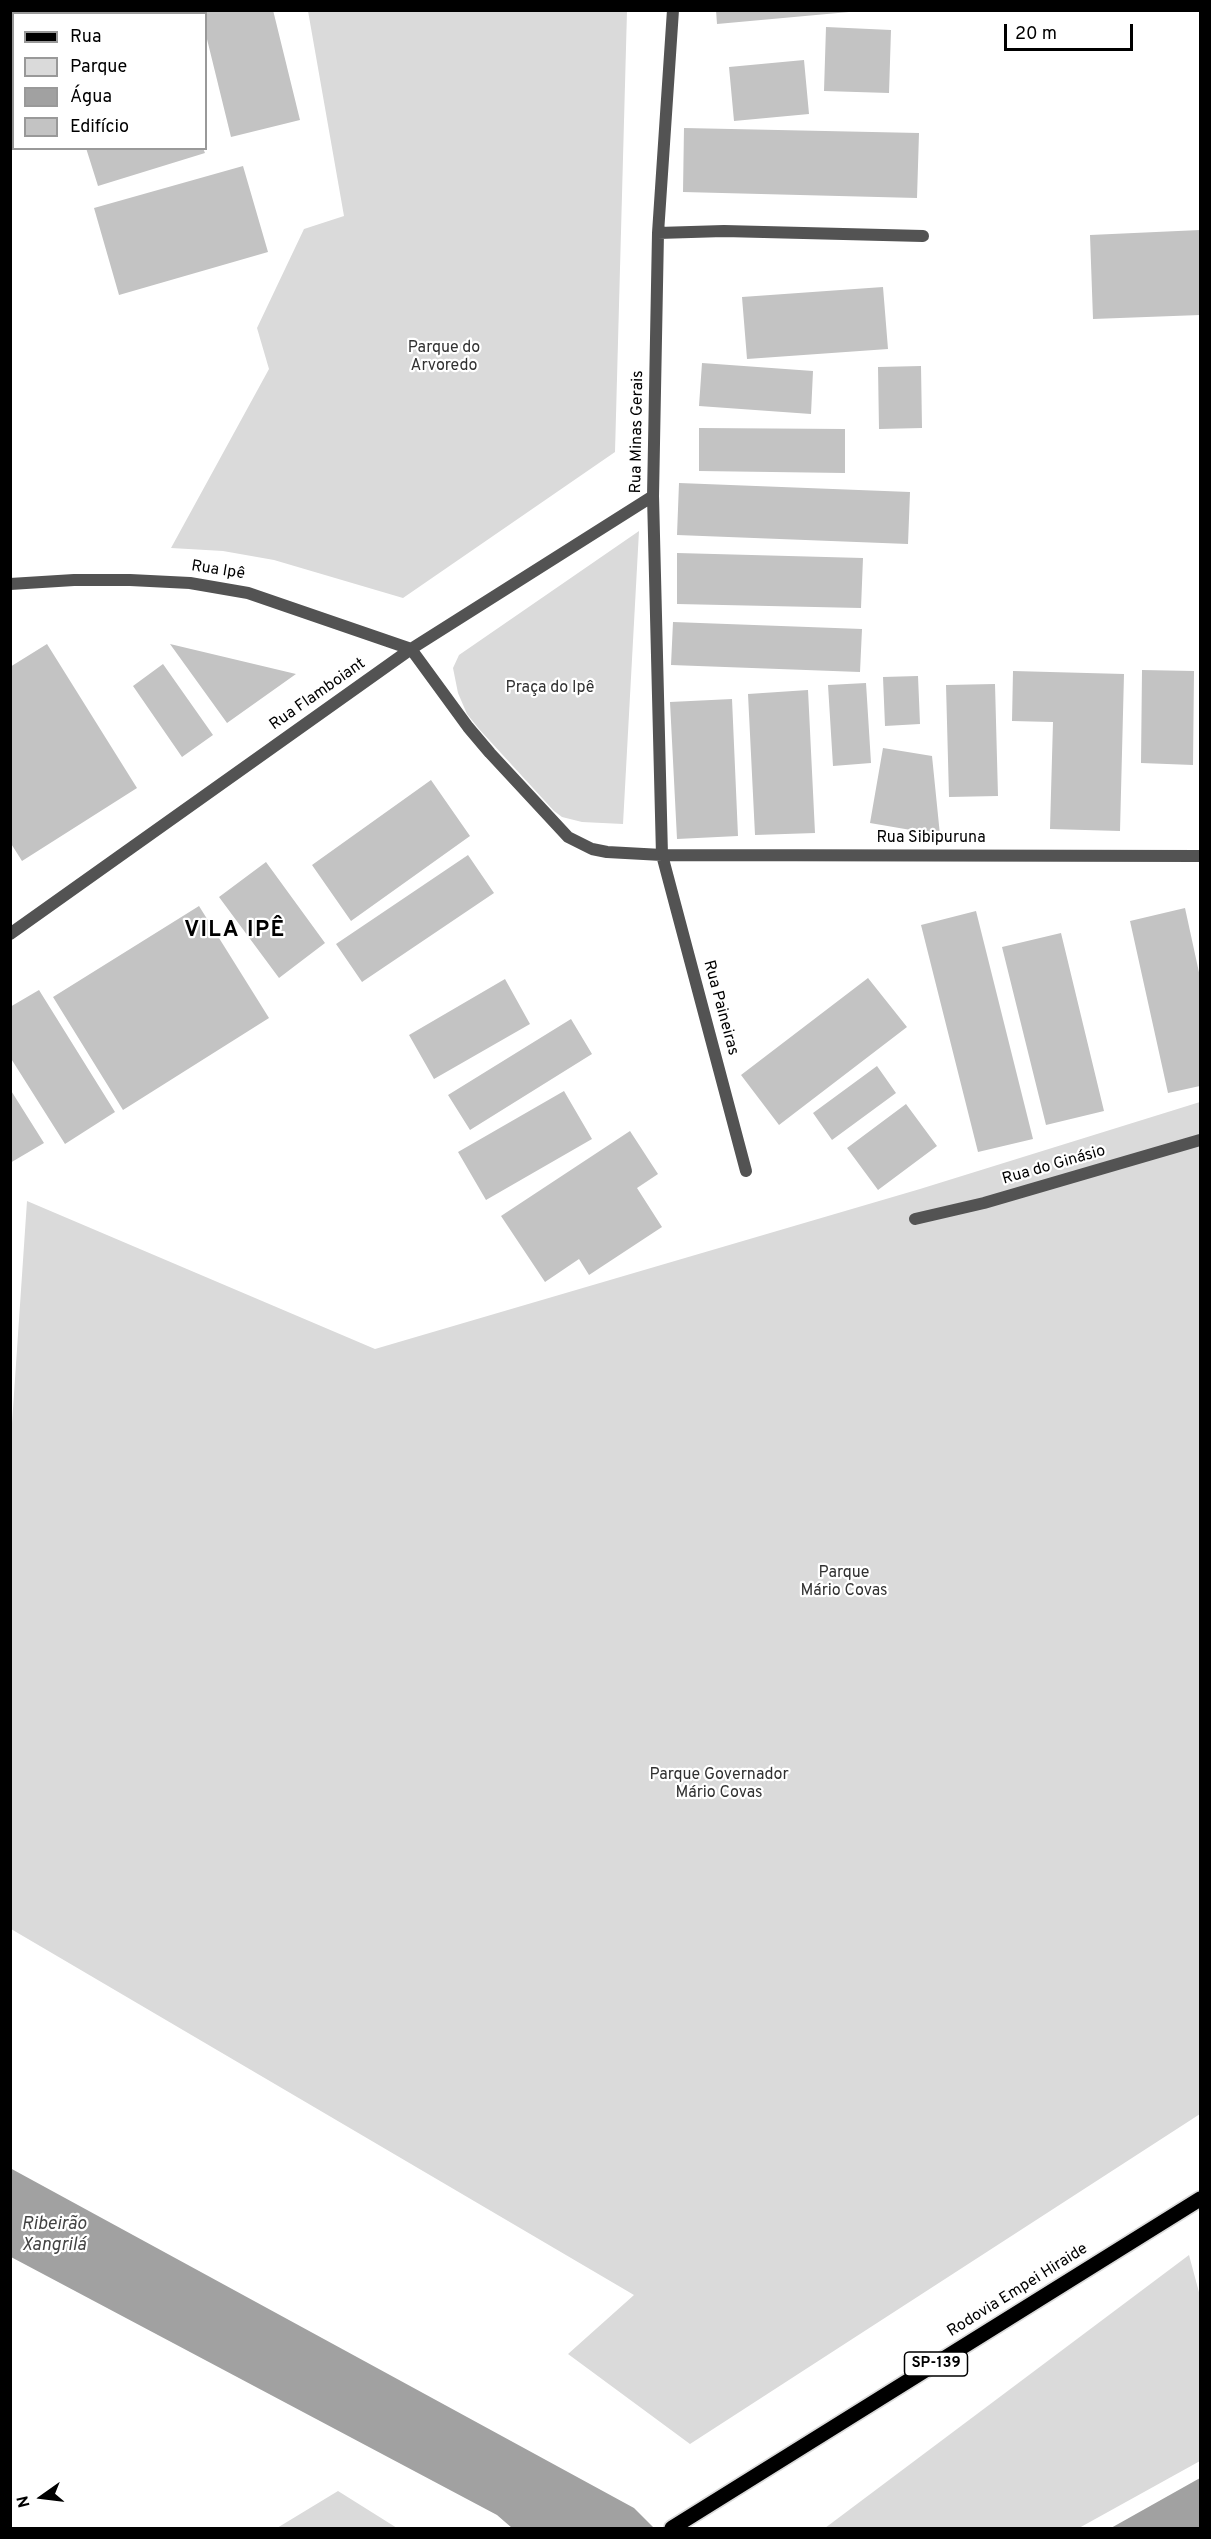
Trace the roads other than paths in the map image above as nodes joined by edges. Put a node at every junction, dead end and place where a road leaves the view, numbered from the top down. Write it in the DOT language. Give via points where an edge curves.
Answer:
graph roads {
  1 [pos="673,10"];
  2 [pos="658,233"];
  3 [pos="923,236"];
  4 [pos="653,496"];
  5 [pos="10,584"];
  6 [pos="411,649"];
  7 [pos="662,855"];
  8 [pos="1200,856"];
  9 [pos="10,934"];
  10 [pos="1200,1140"];
  11 [pos="746,1171"];
  12 [pos="915,1219"];
  13 [pos="1200,2199"];
  14 [pos="672,2529"];
  1 -- 2 [label="street, Rua Minas Gerais"];
  2 -- 3 [label="street"];
  2 -- 4 [label="street, Rua Minas Gerais"];
  4 -- 6 [label="street, Rua Flamboiant"];
  4 -- 7 [label="street, Rua Minas Gerais"];
  5 -- 6 [label="street, Rua Ipê" via="85,580 190,583 248,593"];
  6 -- 7 [label="street, Rua Sibipuruna" via="468,727 568,837 607,852"];
  6 -- 9 [label="street, Rua Flamboiant"];
  7 -- 8 [label="street, Rua Sibipuruna"];
  7 -- 11 [label="street, Rua Paineiras"];
  10 -- 12 [label="street, Rua do Ginásio" via="984,1203"];
  13 -- 14 [label="main road, Rodovia Empei Hiraide / SP-139"];
}
